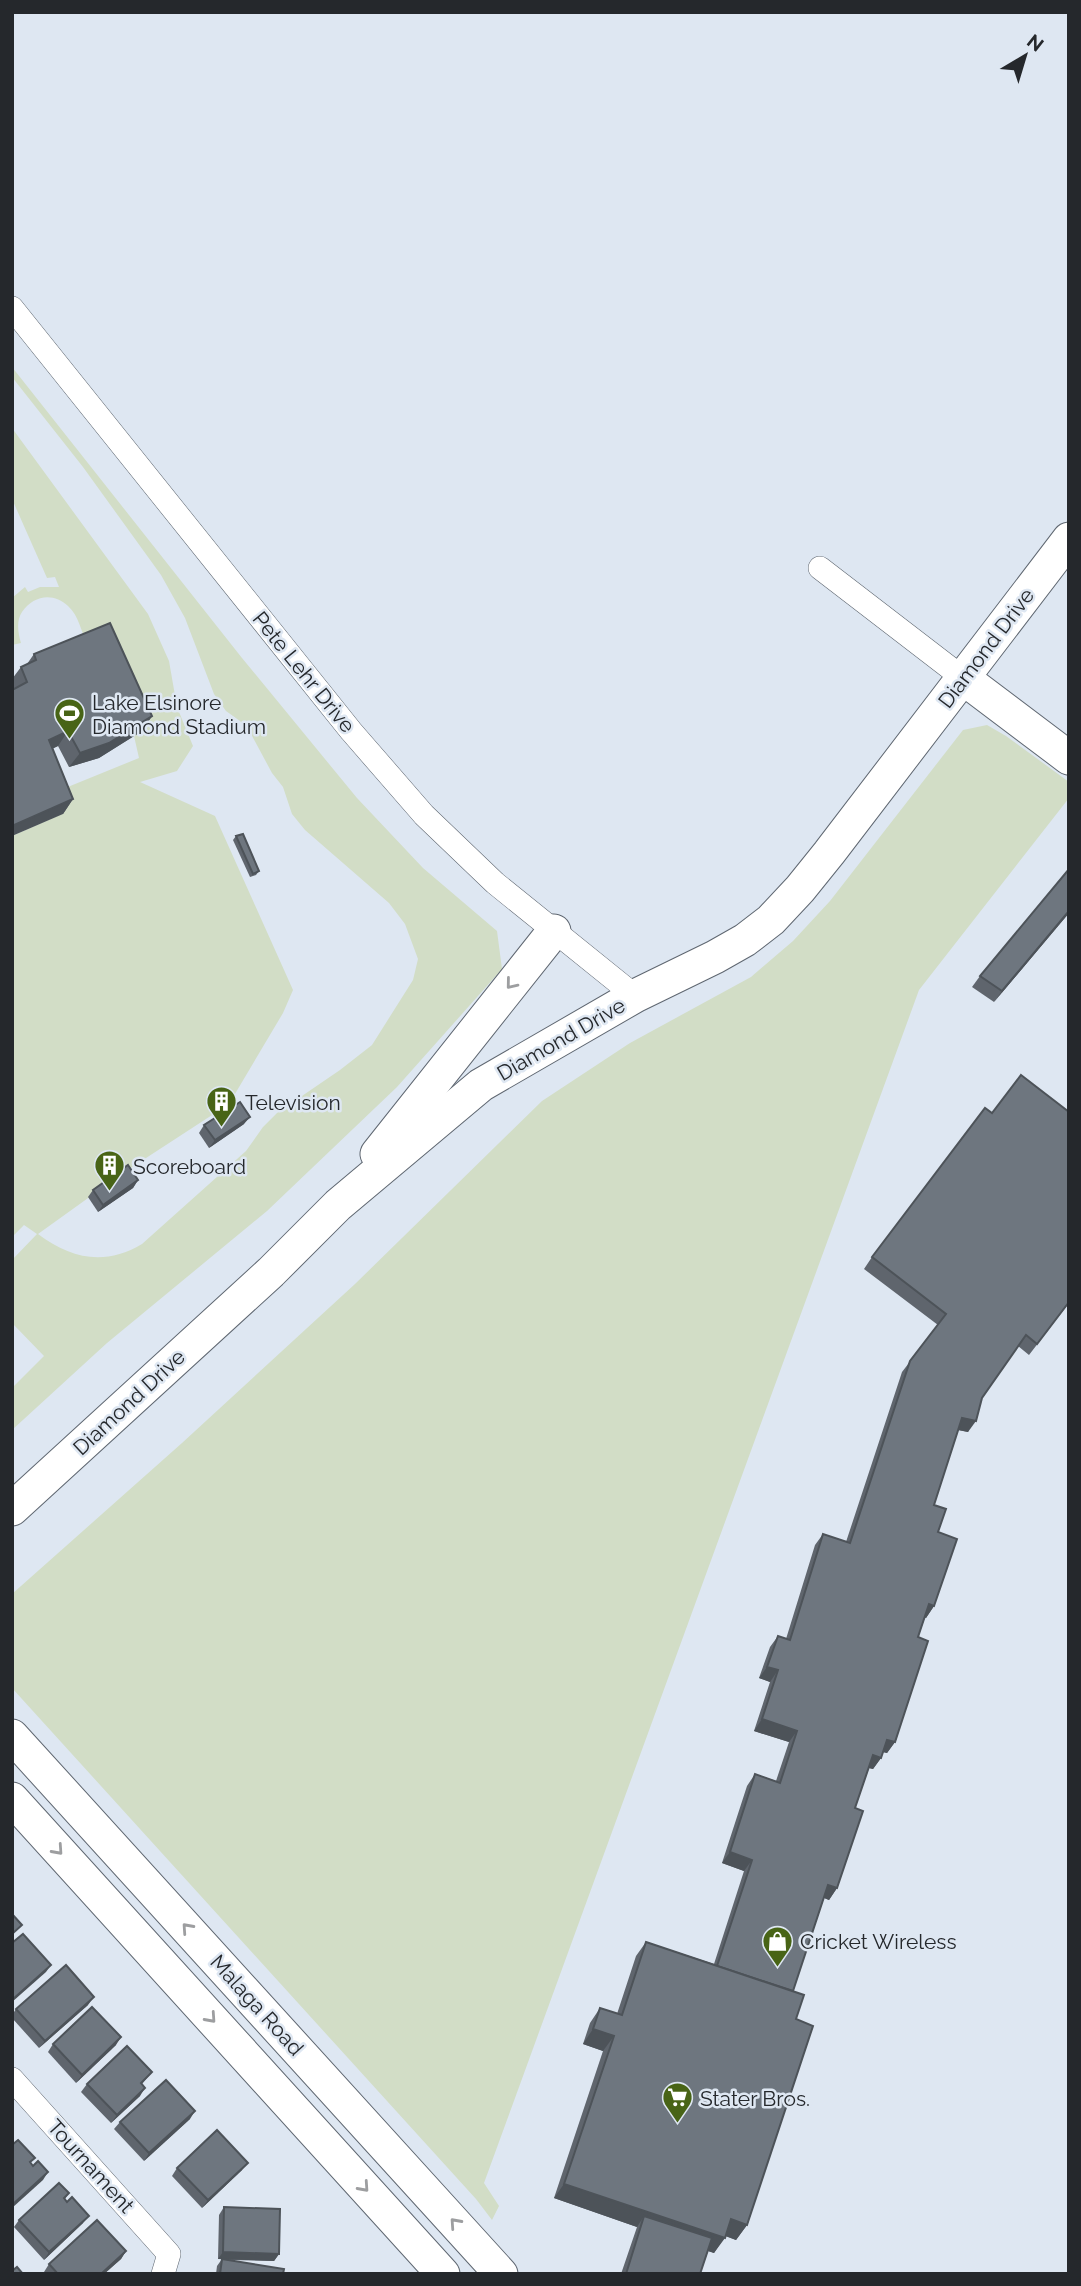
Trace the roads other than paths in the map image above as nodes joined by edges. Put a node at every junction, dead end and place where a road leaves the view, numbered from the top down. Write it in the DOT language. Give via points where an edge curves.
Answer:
graph roads {
  1 [pos="12,309"];
  2 [pos="1069,539"];
  3 [pos="820,568"];
  4 [pos="963,677"];
  5 [pos="1069,758"];
  6 [pos="554,931"];
  7 [pos="635,996"];
  8 [pos="338,1205"];
  9 [pos="12,1509"];
  10 [pos="12,1736"];
  11 [pos="12,1799"];
  12 [pos="12,2079"];
  13 [pos="166,2264"];
  14 [pos="443,2274"];
  15 [pos="501,2274"];
  1 -- 6 [label="street, Pete Lehr Drive" via="351,731 424,815"];
  2 -- 4 [label="street, Diamond Drive"];
  3 -- 4 [label="street"];
  4 -- 5 [label="street"];
  4 -- 7 [label="street, Diamond Drive" via="822,862 771,920 715,957"];
  6 -- 7 [label="street, Pete Lehr Drive"];
  6 -- 8 [label="street, one-way"];
  7 -- 8 [label="street, Diamond Drive" via="481,1086"];
  8 -- 9 [label="street, Diamond Drive"];
  15 -- 10 [label="street, Malaga Road, one-way"];
  11 -- 14 [label="street, Malaga Road, one-way"];
  12 -- 13 [label="street, Tournament"];
}
